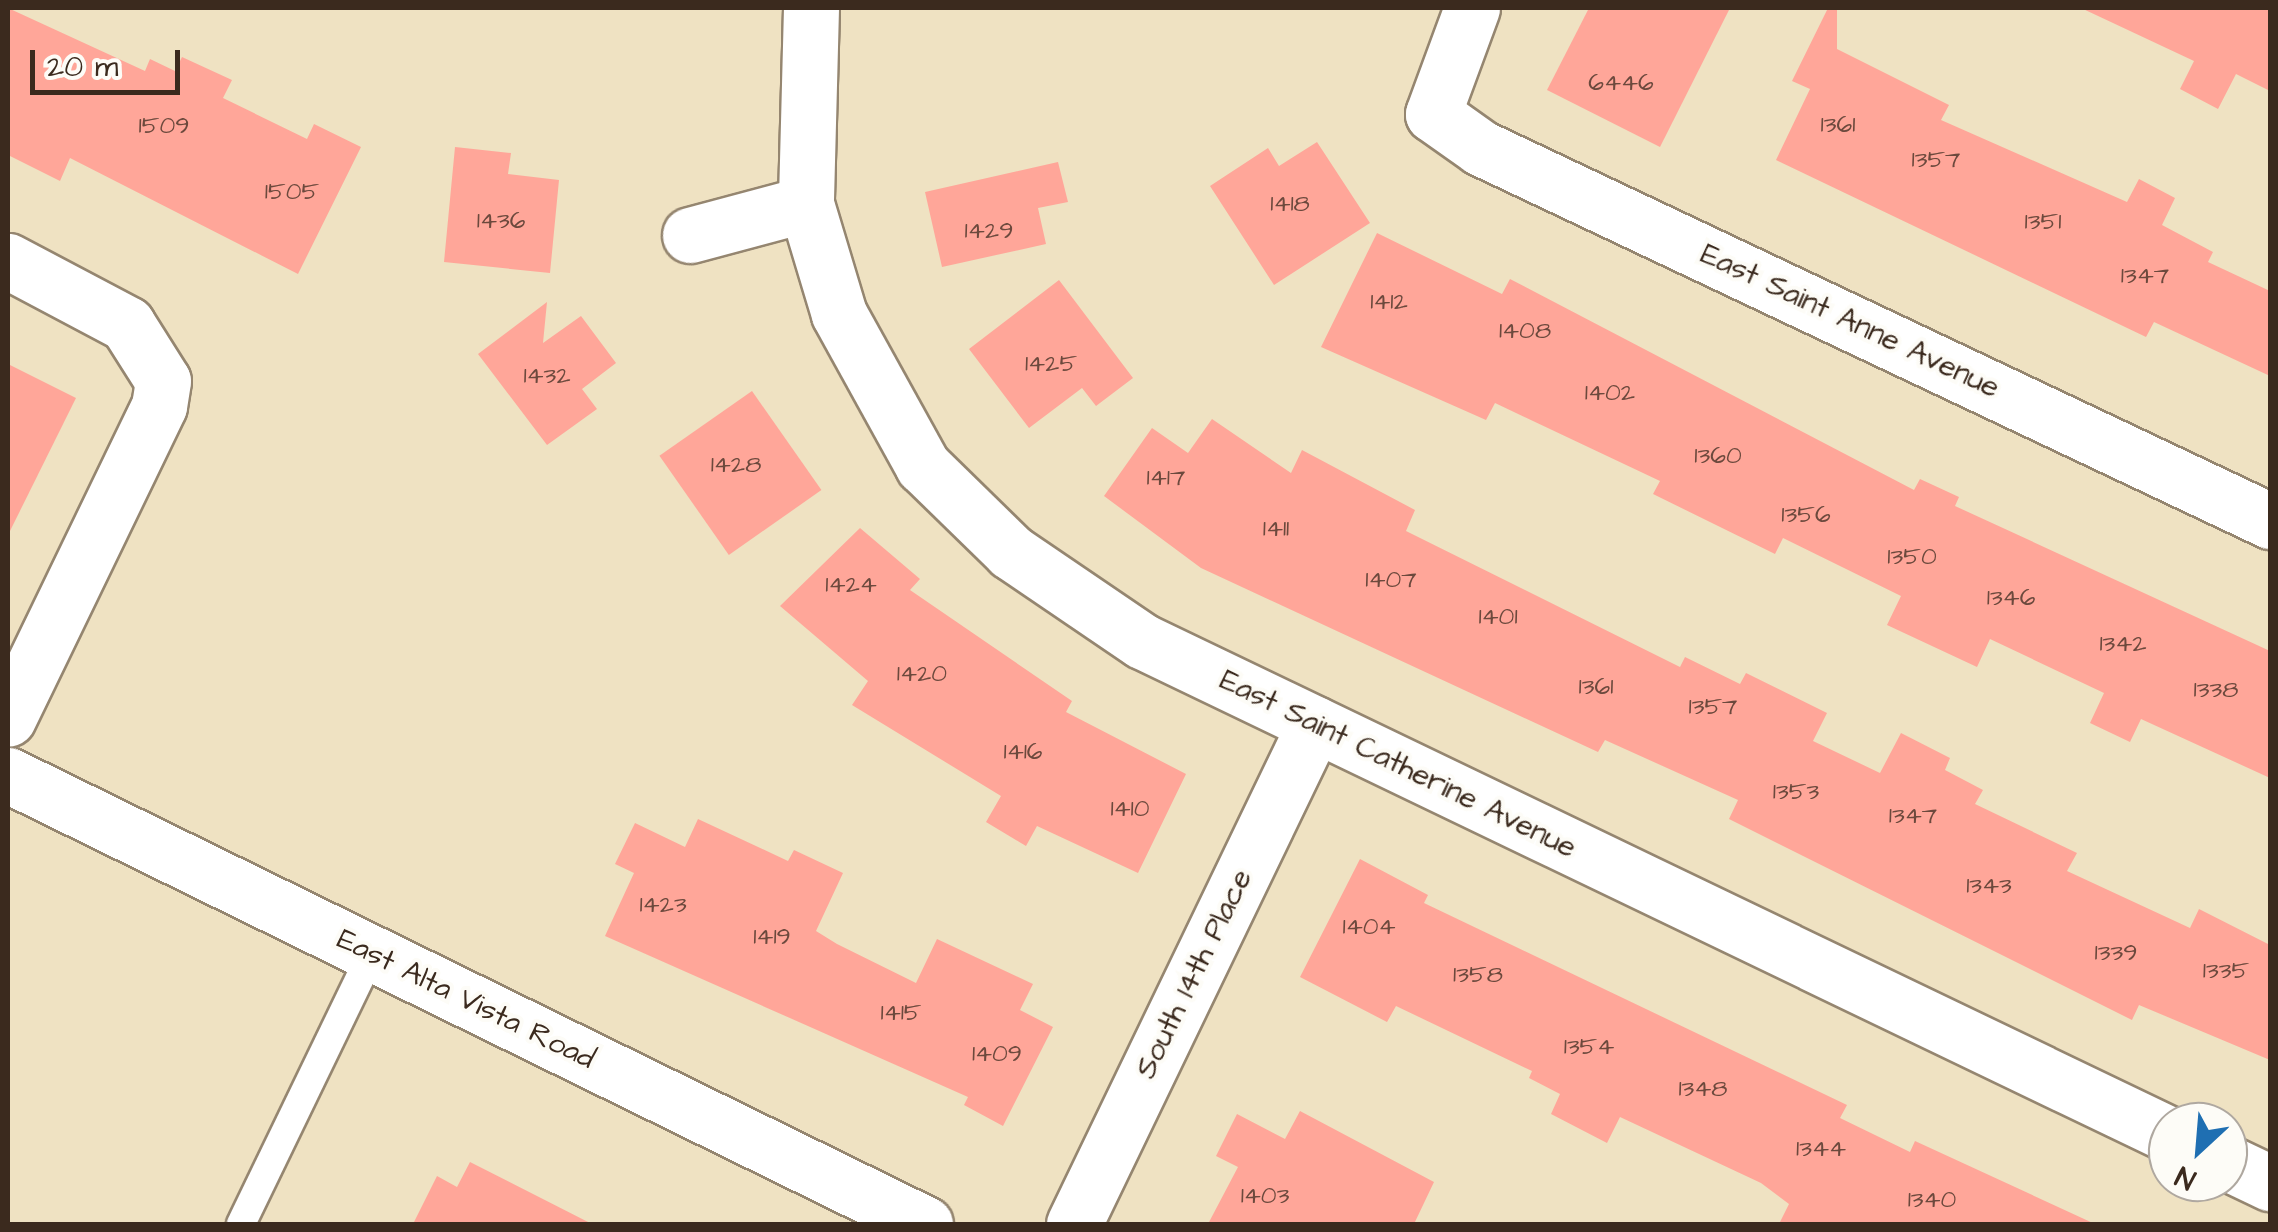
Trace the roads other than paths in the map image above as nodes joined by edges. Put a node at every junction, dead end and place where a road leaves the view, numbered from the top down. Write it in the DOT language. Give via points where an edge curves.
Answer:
graph roads {
  1 [pos="811,8"];
  2 [pos="1472,8"];
  3 [pos="806,204"];
  4 [pos="690,235"];
  5 [pos="8,262"];
  6 [pos="2270,521"];
  7 [pos="8,718"];
  8 [pos="1315,724"];
  9 [pos="8,775"];
  10 [pos="372,953"];
  11 [pos="2148,1124"];
  12 [pos="241,1224"];
  13 [pos="924,1224"];
  14 [pos="1074,1224"];
  1 -- 3 [label="street, East Saint Catherine Avenue"];
  2 -- 6 [label="street, East Saint Anne Avenue" via="1433,114 1481,148"];
  3 -- 4 [label="street"];
  3 -- 8 [label="street, East Saint Catherine Avenue" via="839,314 923,466 1011,552 1142,641"];
  5 -- 7 [label="street" via="127,324 162,381 159,406"];
  8 -- 11 [label="street, East Saint Catherine Avenue"];
  8 -- 14 [label="street, South 14th Place"];
  9 -- 10 [label="street, East Alta Vista Road"];
  10 -- 12 [label="lane"];
  10 -- 13 [label="street, East Alta Vista Road"];
}
